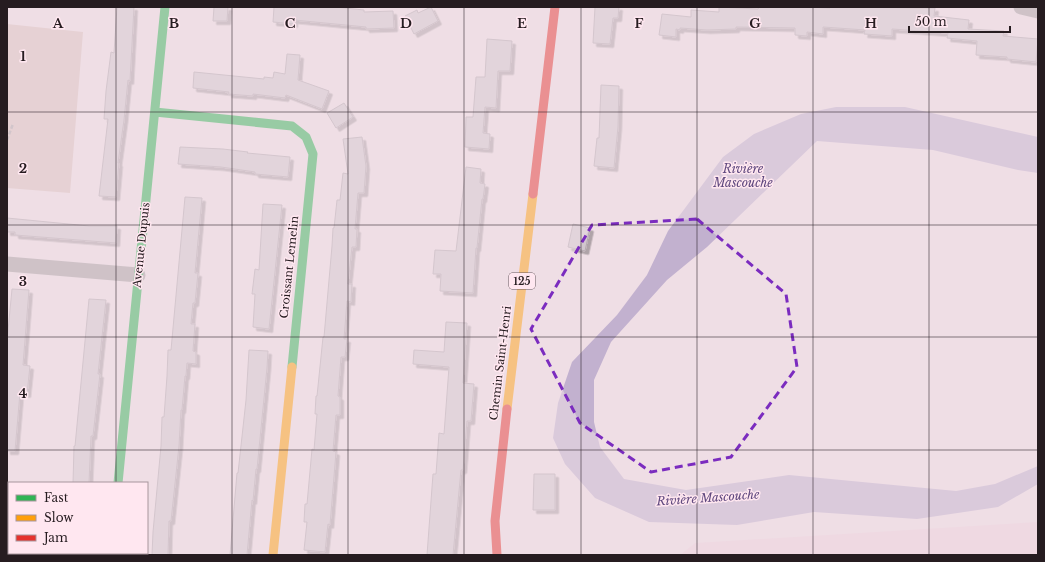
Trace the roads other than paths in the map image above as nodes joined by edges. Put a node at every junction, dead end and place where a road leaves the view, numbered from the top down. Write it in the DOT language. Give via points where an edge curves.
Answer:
graph roads {
  1 [pos="165,7"];
  2 [pos="555,7"];
  3 [pos="1021,7"];
  4 [pos="1038,11"];
  5 [pos="155,112"];
  6 [pos="7,264"];
  7 [pos="138,275"];
  8 [pos="118,482"];
  9 [pos="272,555"];
  10 [pos="497,555"];
  1 -- 5 [label="street, Avenue Dupuis"];
  2 -- 10 [label="street, Chemin Saint-Henri / 125" via="499,476 495,521"];
  3 -- 4 [label="street"];
  5 -- 7 [label="street, Avenue Dupuis"];
  5 -- 9 [label="street, Croissant Lemelin" via="292,126 306,137 313,154"];
  6 -- 7 [label="street"];
  7 -- 8 [label="street, Avenue Dupuis"];
}
